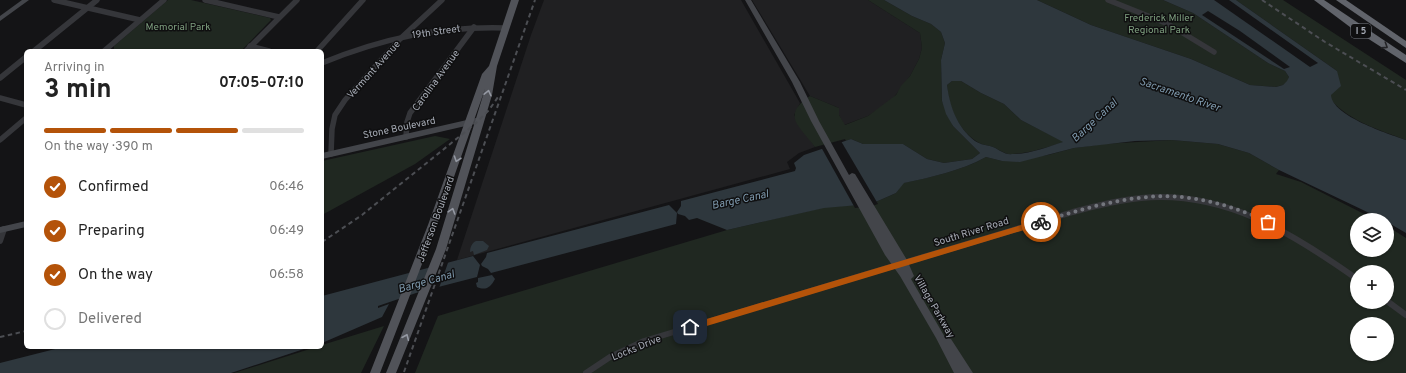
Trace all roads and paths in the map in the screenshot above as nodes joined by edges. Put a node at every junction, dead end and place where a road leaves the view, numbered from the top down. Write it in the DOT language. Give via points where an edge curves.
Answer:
graph roads {
  1 [pos="26,0"];
  2 [pos="54,0"];
  3 [pos="97,0"];
  4 [pos="164,0"];
  5 [pos="205,0"];
  6 [pos="230,0"];
  7 [pos="297,0"];
  8 [pos="363,0"];
  9 [pos="442,0"];
  10 [pos="515,0"];
  11 [pos="748,0"];
  12 [pos="1108,0"];
  13 [pos="1318,0"];
  14 [pos="1340,0"];
  15 [pos="1350,0"];
  16 [pos="225,5"];
  17 [pos="87,8"];
  18 [pos="279,17"];
  19 [pos="0,19"];
  20 [pos="140,20"];
  21 [pos="474,27"];
  22 [pos="506,28"];
  23 [pos="405,35"];
  24 [pos="1406,37"];
  25 [pos="1406,45"];
  26 [pos="250,46"];
  27 [pos="36,49"];
  28 [pos="107,49"];
  29 [pos="248,49"];
  30 [pos="261,49"];
  31 [pos="319,49"];
  32 [pos="1214,52"];
  33 [pos="24,59"];
  34 [pos="1406,60"];
  35 [pos="324,62"];
  36 [pos="493,66"];
  37 [pos="0,78"];
  38 [pos="0,98"];
  39 [pos="24,104"];
  40 [pos="24,120"];
  41 [pos="480,120"];
  42 [pos="470,122"];
  43 [pos="406,137"];
  44 [pos="0,140"];
  45 [pos="331,154"];
  46 [pos="324,156"];
  47 [pos="24,224"];
  48 [pos="2,229"];
  49 [pos="0,242"];
  50 [pos="900,264"];
  51 [pos="1350,274"];
  52 [pos="1394,306"];
  53 [pos="1406,315"];
  54 [pos="375,373"];
  55 [pos="391,373"];
  56 [pos="586,373"];
  57 [pos="959,373"];
  58 [pos="968,373"];
  1 -- 19 [label="street"];
  2 -- 17 [label="street"];
  3 -- 17 [label="street"];
  4 -- 20 [label="street"];
  5 -- 16 [label="street"];
  6 -- 16 [label="street"];
  7 -- 18 [label="street"];
  8 -- 31 [label="street"];
  9 -- 23 [label="street, Vermont Avenue"];
  10 -- 22 [label="main road, Jefferson Boulevard"];
  11 -- 50 [label="street, Village Parkway"];
  12 -- 32 [label="street" via="1168,24"];
  13 -- 34 [label="highway, I 5, one-way"];
  14 -- 25 [label="highway, I 5"];
  15 -- 24 [label="highway"];
  16 -- 18 [label="street"];
  17 -- 20 [label="street"];
  17 -- 27 [label="street"];
  18 -- 26 [label="street"];
  20 -- 28 [label="street"];
  21 -- 22 [label="street, 19th Street"];
  21 -- 23 [label="street, 19th Street"];
  21 -- 43 [label="street, Carolina Avenue" via="410,113"];
  22 -- 36 [label="main road, Jefferson Boulevard"];
  23 -- 35 [label="street, 19th Street"];
  23 -- 45 [label="street, Vermont Avenue" via="348,97 335,115"];
  26 -- 29 [label="street"];
  26 -- 30 [label="street"];
  33 -- 37 [label="street"];
  41 -- 36 [label="main road, Jefferson Boulevard, one-way"];
  36 -- 42 [label="main road, Jefferson Boulevard" via="486,74"];
  38 -- 39 [label="street"];
  40 -- 44 [label="street"];
  41 -- 42 [label="street, Stone Boulevard"];
  55 -- 41 [label="main road, Jefferson Boulevard, one-way" via="441,249"];
  42 -- 43 [label="street, Stone Boulevard"];
  42 -- 54 [label="main road, Jefferson Boulevard, one-way" via="402,308"];
  43 -- 45 [label="street, Stone Boulevard"];
  45 -- 46 [label="street, Stone Boulevard"];
  47 -- 48 [label="street"];
  48 -- 49 [label="street"];
  50 -- 51 [label="street, South River Road" via="1073,212 1135,198 1158,196 1216,204 1257,217 1300,239"];
  50 -- 56 [label="street, Locks Drive" via="644,341 610,357"];
  50 -- 57 [label="street, Village Parkway"];
  50 -- 58 [label="street, Village Parkway"];
  52 -- 53 [label="street"];
}
